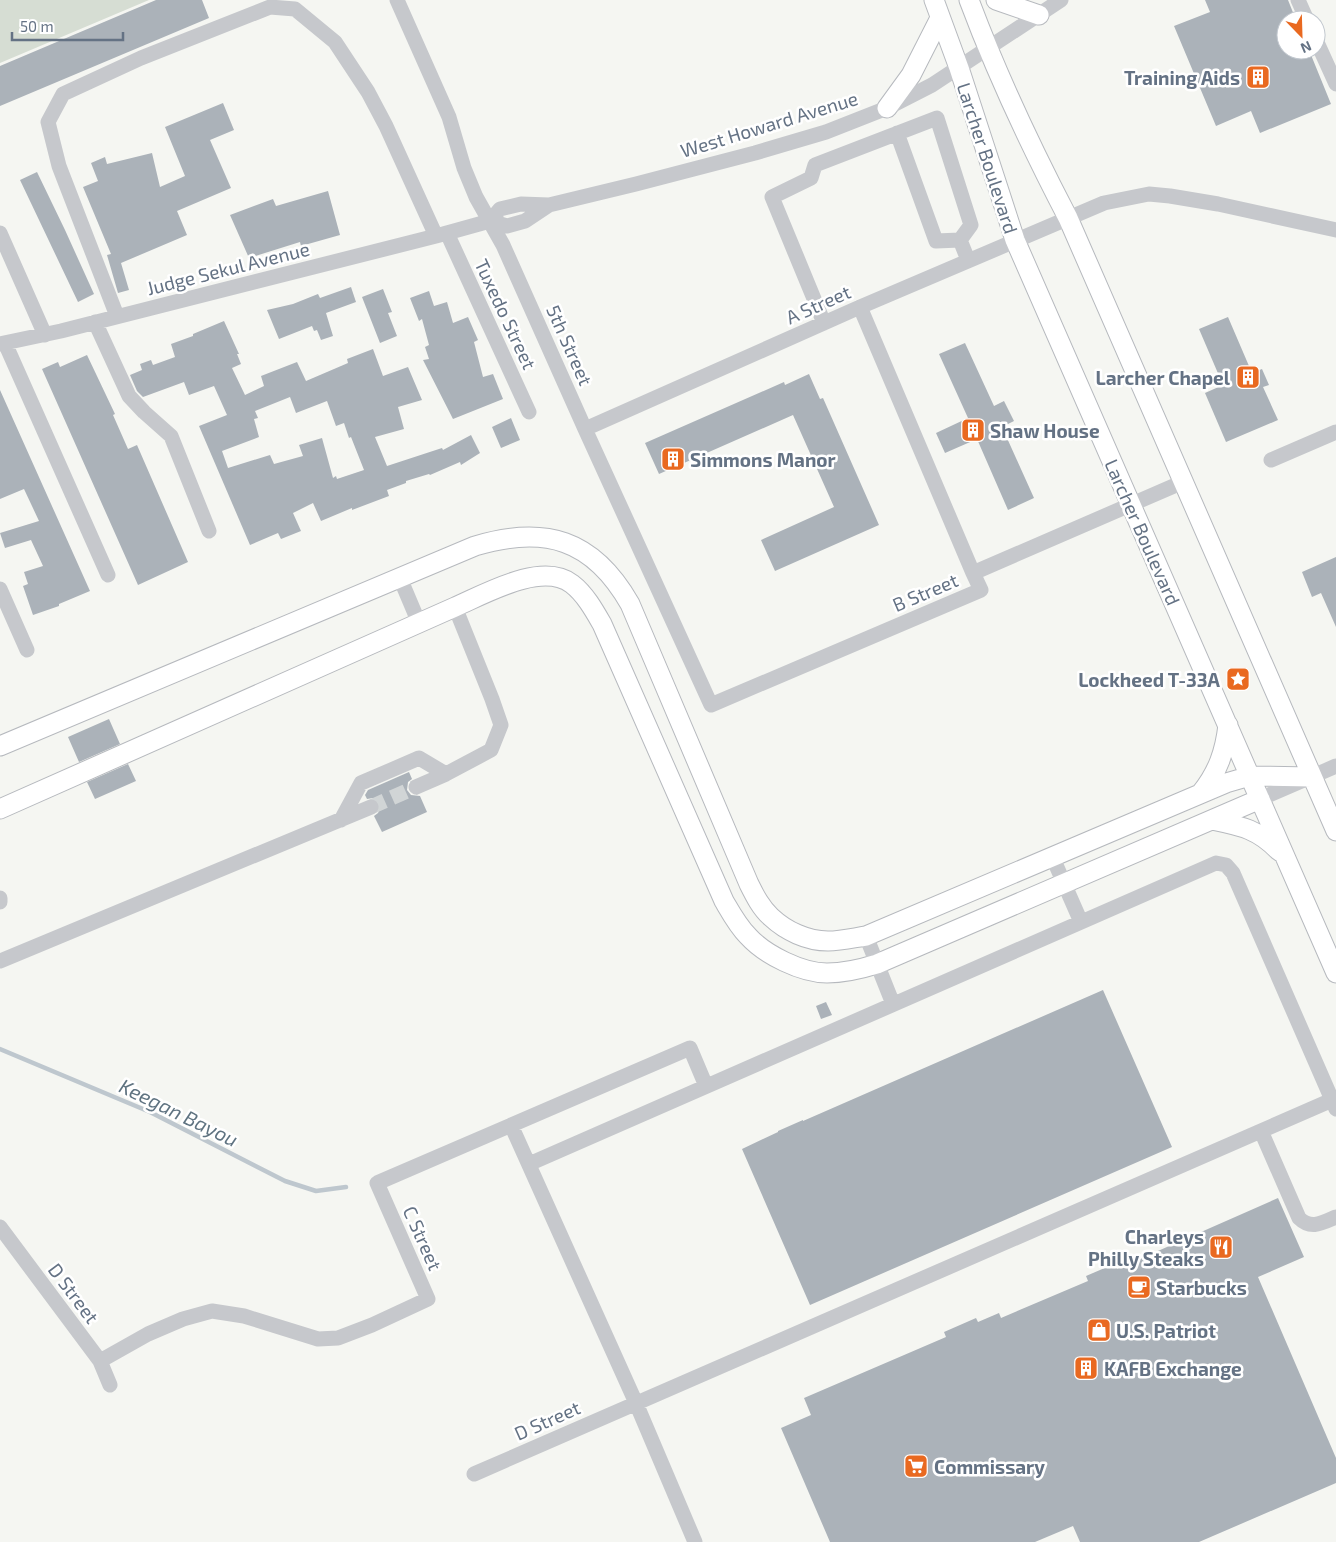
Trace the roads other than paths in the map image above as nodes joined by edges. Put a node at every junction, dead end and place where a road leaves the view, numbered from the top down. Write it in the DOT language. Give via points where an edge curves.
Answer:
graph roads {
  1 [pos="397,0"];
  2 [pos="934,0"];
  3 [pos="969,0"];
  4 [pos="996,0"];
  5 [pos="1061,0"];
  6 [pos="1039,15"];
  7 [pos="940,18"];
  8 [pos="988,49"];
  9 [pos="1325,60"];
  10 [pos="959,68"];
  11 [pos="1336,84"];
  12 [pos="887,108"];
  13 [pos="897,133"];
  14 [pos="1068,218"];
  15 [pos="490,221"];
  16 [pos="464,228"];
  17 [pos="1336,230"];
  18 [pos="0,233"];
  19 [pos="441,234"];
  20 [pos="960,240"];
  21 [pos="1015,240"];
  22 [pos="968,260"];
  23 [pos="860,307"];
  24 [pos="117,316"];
  25 [pos="95,322"];
  26 [pos="824,323"];
  27 [pos="45,335"];
  28 [pos="3,343"];
  29 [pos="529,412"];
  30 [pos="585,429"];
  31 [pos="1336,432"];
  32 [pos="1271,460"];
  33 [pos="1183,482"];
  34 [pos="1130,504"];
  35 [pos="209,531"];
  36 [pos="973,573"];
  37 [pos="108,575"];
  38 [pos="400,578"];
  39 [pos="0,589"];
  40 [pos="455,607"];
  41 [pos="419,623"];
  42 [pos="27,650"];
  43 [pos="711,705"];
  44 [pos="1228,725"];
  45 [pos="0,746"];
  46 [pos="1336,766"];
  47 [pos="446,774"];
  48 [pos="1250,776"];
  49 [pos="1312,777"];
  50 [pos="416,787"];
  51 [pos="1200,794"];
  52 [pos="1260,799"];
  53 [pos="1336,803"];
  54 [pos="371,807"];
  55 [pos="0,809"];
  56 [pos="341,820"];
  57 [pos="1212,820"];
  58 [pos="1336,831"];
  59 [pos="1052,856"];
  60 [pos="1285,857"];
  61 [pos="1064,882"];
  62 [pos="1080,922"];
  63 [pos="866,936"];
  64 [pos="0,961"];
  65 [pos="877,964"];
  66 [pos="1336,973"];
  67 [pos="893,1004"];
  68 [pos="706,1086"];
  69 [pos="1334,1105"];
  70 [pos="511,1125"];
  71 [pos="1261,1131"];
  72 [pos="529,1164"];
  73 [pos="1336,1217"];
  74 [pos="0,1227"];
  75 [pos="100,1361"];
  76 [pos="110,1385"];
  77 [pos="636,1403"];
  78 [pos="474,1474"];
  79 [pos="696,1542"];
  1 -- 15 [label="street, 5th Street" via="449,117 476,197"];
  2 -- 7 [label="main road, Larcher Boulevard"];
  3 -- 8 [label="main road, Larcher Boulevard"];
  4 -- 6 [label="main road"];
  5 -- 6 [label="street, West Howard Avenue"];
  6 -- 8 [label="street, West Howard Avenue"];
  7 -- 10 [label="main road, Larcher Boulevard"];
  7 -- 12 [label="main road" via="911,74"];
  8 -- 10 [label="street, West Howard Avenue"];
  8 -- 14 [label="main road, Larcher Boulevard"];
  9 -- 11 [label="street"];
  10 -- 12 [label="street, West Howard Avenue"];
  10 -- 21 [label="main road, Larcher Boulevard"];
  12 -- 15 [label="street, West Howard Avenue" via="826,132 755,153 548,205 521,204 500,209"];
  13 -- 20 [label="street" via="936,241"];
  13 -- 20 [label="street" via="937,118 971,224"];
  13 -- 26 [label="street" via="815,165 812,178 772,197"];
  14 -- 17 [label="street, A Street" via="1104,203 1148,194 1218,204"];
  14 -- 21 [label="street, A Street"];
  14 -- 33 [label="main road, Larcher Boulevard"];
  15 -- 16 [label="street, West Howard Avenue"];
  15 -- 30 [label="street, 5th Street"];
  16 -- 19 [label="street, Judge Sekul Avenue"];
  18 -- 27 [label="street"];
  19 -- 24 [label="street, Judge Sekul Avenue"];
  19 -- 24 [label="street, Tuxedo Street" via="368,92 334,42 295,9 270,7 141,58 63,94 48,122 59,166"];
  19 -- 29 [label="street, Tuxedo Street"];
  20 -- 22 [label="street"];
  21 -- 22 [label="street, A Street"];
  21 -- 34 [label="main road, Larcher Boulevard"];
  22 -- 23 [label="street, A Street"];
  23 -- 26 [label="street, A Street"];
  23 -- 36 [label="street"];
  24 -- 25 [label="street, Judge Sekul Avenue"];
  25 -- 27 [label="street, Judge Sekul Avenue"];
  25 -- 35 [label="street" via="130,396 171,436"];
  26 -- 30 [label="street, A Street"];
  27 -- 28 [label="street, Judge Sekul Avenue"];
  28 -- 37 [label="street"];
  30 -- 43 [label="street, 5th Street"];
  31 -- 32 [label="street"];
  33 -- 34 [label="street, B Street"];
  33 -- 49 [label="main road, Larcher Boulevard"];
  34 -- 36 [label="street, B Street"];
  34 -- 44 [label="main road, Larcher Boulevard"];
  36 -- 43 [label="street, B Street" via="981,590"];
  38 -- 41 [label="street"];
  38 -- 45 [label="main road"];
  38 -- 63 [label="main road" via="475,546 520,536 563,542 599,562 620,586 630,604 758,900 784,927 809,939 826,942"];
  39 -- 42 [label="street"];
  40 -- 41 [label="main road"];
  40 -- 47 [label="street" via="501,726 491,750"];
  40 -- 65 [label="main road" via="516,581 536,577 556,577 581,592 602,624 724,901 748,937 765,952 804,970 826,973"];
  41 -- 55 [label="main road"];
  44 -- 48 [label="main road, Larcher Boulevard"];
  44 -- 51 [label="main road" via="1220,764"];
  46 -- 49 [label="street"];
  47 -- 50 [label="street"];
  47 -- 56 [label="street" via="419,758 386,772 361,783"];
  48 -- 49 [label="main road"];
  48 -- 51 [label="main road"];
  48 -- 52 [label="main road, Larcher Boulevard"];
  49 -- 52 [label="street"];
  49 -- 58 [label="main road, Larcher Boulevard"];
  51 -- 59 [label="main road"];
  52 -- 57 [label="main road"];
  52 -- 60 [label="main road, Larcher Boulevard"];
  53 -- 58 [label="main road"];
  54 -- 56 [label="street"];
  56 -- 64 [label="street"];
  57 -- 60 [label="main road" via="1259,834"];
  57 -- 61 [label="main road"];
  59 -- 61 [label="street"];
  59 -- 63 [label="main road"];
  60 -- 66 [label="main road, Larcher Boulevard"];
  61 -- 62 [label="street"];
  61 -- 65 [label="main road"];
  62 -- 67 [label="street"];
  62 -- 69 [label="street" via="1216,863 1226,865 1233,873"];
  63 -- 65 [label="street"];
  65 -- 67 [label="street"];
  67 -- 68 [label="street"];
  68 -- 70 [label="street, C Street" via="690,1048"];
  68 -- 72 [label="street"];
  69 -- 71 [label="street, D Street"];
  70 -- 72 [label="street"];
  70 -- 75 [label="street, C Street" via="377,1183 428,1299 338,1338 318,1339 244,1316 212,1311 148,1334"];
  71 -- 73 [label="street" via="1299,1218 1314,1225"];
  71 -- 77 [label="street, D Street"];
  72 -- 77 [label="street"];
  74 -- 75 [label="street, D Street"];
  75 -- 76 [label="street, D Street"];
  77 -- 78 [label="street, D Street"];
  77 -- 79 [label="street"];
}
